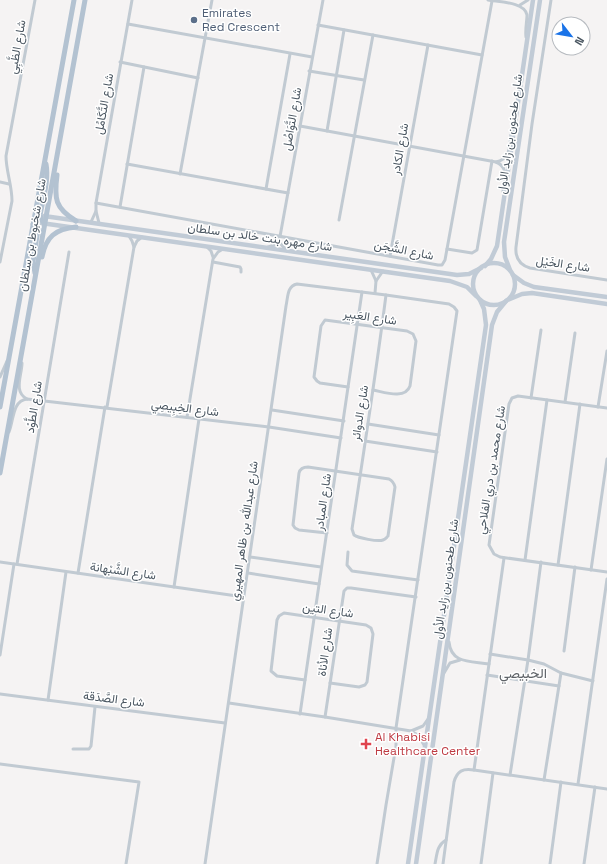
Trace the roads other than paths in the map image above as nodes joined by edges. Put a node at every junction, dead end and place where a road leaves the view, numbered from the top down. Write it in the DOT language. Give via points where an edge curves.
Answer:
graph roads {
  1 [pos="35,0"];
  2 [pos="74,0"];
  3 [pos="85,0"];
  4 [pos="132,0"];
  5 [pos="212,0"];
  6 [pos="322,0"];
  7 [pos="491,0"];
  8 [pos="528,0"];
  9 [pos="533,0"];
  10 [pos="540,0"];
  11 [pos="551,0"];
  12 [pos="520,5"];
  13 [pos="128,24"];
  14 [pos="318,25"];
  15 [pos="344,30"];
  16 [pos="372,35"];
  17 [pos="205,38"];
  18 [pos="527,40"];
  19 [pos="428,45"];
  20 [pos="290,54"];
  21 [pos="482,55"];
  22 [pos="312,58"];
  23 [pos="120,62"];
  24 [pos="144,67"];
  25 [pos="309,71"];
  26 [pos="337,76"];
  27 [pos="198,78"];
  28 [pos="364,80"];
  29 [pos="515,124"];
  30 [pos="300,126"];
  31 [pos="326,131"];
  32 [pos="61,134"];
  33 [pos="354,136"];
  34 [pos="410,146"];
  35 [pos="464,156"];
  36 [pos="494,162"];
  37 [pos="127,164"];
  38 [pos="180,174"];
  39 [pos="0,182"];
  40 [pos="9,184"];
  41 [pos="266,189"];
  42 [pos="288,193"];
  43 [pos="504,198"];
  44 [pos="96,203"];
  45 [pos="120,208"];
  46 [pos="96,211"];
  47 [pos="40,215"];
  48 [pos="339,220"];
  49 [pos="76,221"];
  50 [pos="91,222"];
  51 [pos="34,223"];
  52 [pos="44,223"];
  53 [pos="100,223"];
  54 [pos="76,227"];
  55 [pos="128,235"];
  56 [pos="279,236"];
  57 [pos="142,237"];
  58 [pos="278,242"];
  59 [pos="207,246"];
  60 [pos="134,247"];
  61 [pos="266,248"];
  62 [pos="223,249"];
  63 [pos="448,249"];
  64 [pos="287,251"];
  65 [pos="69,252"];
  66 [pos="390,256"];
  67 [pos="213,261"];
  68 [pos="0,262"];
  69 [pos="483,267"];
  70 [pos="371,270"];
  71 [pos="383,271"];
  72 [pos="241,272"];
  73 [pos="511,272"];
  74 [pos="36,274"];
  75 [pos="607,280"];
  76 [pos="376,281"];
  77 [pos="362,292"];
  78 [pos="375,293"];
  79 [pos="386,295"];
  80 [pos="476,296"];
  81 [pos="607,297"];
  82 [pos="480,300"];
  83 [pos="507,300"];
  84 [pos="607,304"];
  85 [pos="29,309"];
  86 [pos="358,324"];
  87 [pos="382,327"];
  88 [pos="541,330"];
  89 [pos="575,333"];
  90 [pos="607,351"];
  91 [pos="20,355"];
  92 [pos="9,358"];
  93 [pos="0,376"];
  94 [pos="348,387"];
  95 [pos="373,390"];
  96 [pos="531,398"];
  97 [pos="27,399"];
  98 [pos="547,400"];
  99 [pos="44,401"];
  100 [pos="565,402"];
  101 [pos="0,404"];
  102 [pos="580,404"];
  103 [pos="106,407"];
  104 [pos="598,407"];
  105 [pos="607,408"];
  106 [pos="272,410"];
  107 [pos="187,417"];
  108 [pos="199,419"];
  109 [pos="344,421"];
  110 [pos="368,424"];
  111 [pos="269,427"];
  112 [pos="439,435"];
  113 [pos="341,438"];
  114 [pos="6,439"];
  115 [pos="365,441"];
  116 [pos="437,452"];
  117 [pos="607,459"];
  118 [pos="336,471"];
  119 [pos="0,473"];
  120 [pos="360,474"];
  121 [pos="327,533"];
  122 [pos="348,552"];
  123 [pos="250,557"];
  124 [pos="504,558"];
  125 [pos="525,560"];
  126 [pos="0,562"];
  127 [pos="541,562"];
  128 [pos="15,564"];
  129 [pos="558,565"];
  130 [pos="321,567"];
  131 [pos="575,567"];
  132 [pos="591,570"];
  133 [pos="66,572"];
  134 [pos="607,572"];
  135 [pos="248,573"];
  136 [pos="78,574"];
  137 [pos="607,579"];
  138 [pos="418,580"];
  139 [pos="319,584"];
  140 [pos="174,587"];
  141 [pos="244,597"];
  142 [pos="416,598"];
  143 [pos="314,617"];
  144 [pos="339,621"];
  145 [pos="448,632"];
  146 [pos="564,651"];
  147 [pos="490,654"];
  148 [pos="0,655"];
  149 [pos="461,660"];
  150 [pos="528,660"];
  151 [pos="489,664"];
  152 [pos="561,673"];
  153 [pos="487,675"];
  154 [pos="305,680"];
  155 [pos="593,680"];
  156 [pos="525,681"];
  157 [pos="330,683"];
  158 [pos="441,683"];
  159 [pos="559,686"];
  160 [pos="0,694"];
  161 [pos="48,700"];
  162 [pos="229,703"];
  163 [pos="95,706"];
  164 [pos="300,714"];
  165 [pos="325,717"];
  166 [pos="428,719"];
  167 [pos="225,723"];
  168 [pos="396,728"];
  169 [pos="411,732"];
  170 [pos="425,746"];
  171 [pos="73,749"];
  172 [pos="0,764"];
  173 [pos="474,770"];
  174 [pos="493,773"];
  175 [pos="510,775"];
  176 [pos="544,780"];
  177 [pos="561,782"];
  178 [pos="578,784"];
  179 [pos="595,787"];
  180 [pos="607,789"];
  181 [pos="446,840"];
  182 [pos="126,864"];
  183 [pos="205,864"];
  184 [pos="377,864"];
  185 [pos="408,864"];
  186 [pos="416,864"];
  187 [pos="435,864"];
  188 [pos="443,864"];
  189 [pos="481,864"];
  190 [pos="550,864"];
  191 [pos="584,864"];
  1 -- 40 [label="street, شارع الظَّبِي" via="6,156"];
  2 -- 47 [label="main road, شارع شخبوط بن سلطان" via="45,161"];
  3 -- 32 [label="main road, شارع شخبوط بن سلطان"];
  4 -- 13 [label="street, شارع التَّكَامُل"];
  5 -- 17 [label="street"];
  6 -- 14 [label="street, شارع التَّوَاصُل"];
  7 -- 12 [label="street"];
  7 -- 21 [label="street, شارع الشَّجَن"];
  8 -- 12 [label="street"];
  9 -- 18 [label="street, شارع طحنون بن زايد الأول"];
  10 -- 73 [label="street, شارع طحنون بن زايد الأول" via="504,247"];
  11 -- 75 [label="street, شارع الخَيْل" via="516,253 520,263 530,268"];
  12 -- 18 [label="street" via="526,13"];
  13 -- 17 [label="street"];
  13 -- 23 [label="street, شارع التَّكَامُل"];
  14 -- 15 [label="street"];
  14 -- 22 [label="street, شارع التَّوَاصُل"];
  15 -- 16 [label="street"];
  15 -- 26 [label="street"];
  16 -- 19 [label="street"];
  16 -- 28 [label="street"];
  17 -- 20 [label="street"];
  17 -- 27 [label="street"];
  18 -- 29 [label="street, شارع طحنون بن زايد الأول"];
  19 -- 21 [label="street"];
  19 -- 34 [label="street, شارع الكادر"];
  20 -- 22 [label="street"];
  20 -- 41 [label="street"];
  21 -- 35 [label="street, شارع الشَّجَن"];
  22 -- 25 [label="street, شارع التَّوَاصُل"];
  23 -- 24 [label="street"];
  23 -- 44 [label="street, شارع التَّكَامُل"];
  24 -- 27 [label="street"];
  24 -- 37 [label="street"];
  25 -- 26 [label="street"];
  25 -- 30 [label="street, شارع التَّوَاصُل"];
  26 -- 28 [label="street"];
  26 -- 31 [label="street"];
  27 -- 38 [label="street"];
  28 -- 33 [label="street"];
  29 -- 36 [label="street" via="507,155 504,160"];
  29 -- 43 [label="street, شارع طحنون بن زايد الأول"];
  30 -- 31 [label="street"];
  30 -- 42 [label="street, شارع التَّوَاصُل"];
  31 -- 33 [label="street"];
  32 -- 47 [label="main road, شارع شخبوط بن سلطان"];
  32 -- 49 [label="main road" via="55,196 62,211"];
  33 -- 34 [label="street"];
  33 -- 48 [label="street"];
  34 -- 35 [label="street"];
  34 -- 66 [label="street, شارع الكادر"];
  35 -- 36 [label="street"];
  35 -- 63 [label="street, شارع الشَّجَن"];
  36 -- 43 [label="street" via="505,169"];
  36 -- 63 [label="street" via="477,250 472,253"];
  37 -- 38 [label="street"];
  37 -- 45 [label="street"];
  38 -- 41 [label="street"];
  39 -- 40 [label="street"];
  40 -- 68 [label="street, شارع الظَّبِي" via="11,205"];
  41 -- 42 [label="street"];
  42 -- 56 [label="street, شارع التَّوَاصُل"];
  43 -- 69 [label="street, شارع طحنون بن زايد الأول" via="497,246 491,259"];
  44 -- 45 [label="street, شارع الشَّجَن"];
  44 -- 46 [label="street, شارع التَّكَامُل"];
  45 -- 56 [label="street, شارع الشَّجَن"];
  46 -- 50 [label="street, شارع التَّكَامُل"];
  46 -- 53 [label="street, شارع التَّكَامُل"];
  47 -- 49 [label="street, شارع مهره بنت خالد بن سلطان"];
  47 -- 51 [label="main road, شارع شخبوط بن سلطان"];
  47 -- 52 [label="main road, شارع شخبوط بن سلطان"];
  49 -- 50 [label="street, شارع مهره بنت خالد بن سلطان"];
  50 -- 53 [label="street, شارع مهره بنت خالد بن سلطان"];
  51 -- 52 [label="street, شارع مهره بنت خالد بن سلطان"];
  51 -- 74 [label="main road" via="38,229 33,261"];
  51 -- 92 [label="main road, شارع شخبوط بن سلطان"];
  52 -- 54 [label="street, شارع مهره بنت خالد بن سلطان"];
  52 -- 74 [label="main road, شارع شخبوط بن سلطان"];
  53 -- 61 [label="street, شارع مهره بنت خالد بن سلطان"];
  54 -- 55 [label="street, شارع مهره بنت خالد بن سلطان"];
  54 -- 85 [label="main road" via="61,230 47,241"];
  55 -- 57 [label="street, شارع مهره بنت خالد بن سلطان"];
  55 -- 60 [label="street"];
  56 -- 58 [label="street, شارع التَّوَاصُل"];
  56 -- 66 [label="street, شارع الشَّجَن"];
  57 -- 59 [label="street, شارع مهره بنت خالد بن سلطان"];
  57 -- 60 [label="street"];
  58 -- 61 [label="street"];
  58 -- 64 [label="street"];
  59 -- 62 [label="street, شارع مهره بنت خالد بن سلطان"];
  59 -- 67 [label="street"];
  60 -- 103 [label="street"];
  61 -- 64 [label="street, شارع مهره بنت خالد بن سلطان"];
  62 -- 67 [label="street"];
  62 -- 70 [label="street, شارع مهره بنت خالد بن سلطان"];
  63 -- 66 [label="street, شارع الشَّجَن" via="445,262 440,265"];
  64 -- 69 [label="street, شارع مهره بنت خالد بن سلطان" via="457,276 470,274"];
  65 -- 99 [label="street, شارع الطَّوْد"];
  67 -- 72 [label="street" via="240,267"];
  67 -- 107 [label="street"];
  69 -- 73 [label="street" via="497,264"];
  69 -- 80 [label="street" via="475,276 473,286"];
  70 -- 71 [label="street, شارع مهره بنت خالد بن سلطان"];
  70 -- 76 [label="street"];
  71 -- 76 [label="street"];
  71 -- 80 [label="street, شارع مهره بنت خالد بن سلطان" via="455,282 467,287"];
  73 -- 81 [label="street" via="520,280 534,286"];
  73 -- 83 [label="street" via="515,287"];
  74 -- 85 [label="main road, شارع شخبوط بن سلطان"];
  76 -- 78 [label="street"];
  77 -- 78 [label="street, شارع عبدالله بن ظاهر المهيري"];
  77 -- 86 [label="street, شارع المبادر"];
  77 -- 106 [label="street, شارع عبدالله بن ظاهر المهيري" via="297,284 291,287 286,306"];
  78 -- 79 [label="street, شارع عبدالله بن ظاهر المهيري"];
  79 -- 87 [label="street, شارع الدوائر"];
  79 -- 112 [label="street, شارع عبدالله بن ظاهر المهيري" via="449,304 456,310"];
  80 -- 82 [label="street"];
  82 -- 83 [label="street" via="492,305"];
  82 -- 166 [label="street, شارع طحنون بن زايد الأول" via="486,325"];
  83 -- 84 [label="street" via="522,294 532,294"];
  83 -- 145 [label="street, شارع طحنون بن زايد الأول" via="497,312 492,326"];
  85 -- 91 [label="main road, شارع شخبوط بن سلطان"];
  86 -- 87 [label="street, شارع العَبِير"];
  86 -- 94 [label="street, شارع المبادر"];
  86 -- 94 [label="street, شارع العَبِير" via="328,320 320,326 313,376 320,383"];
  87 -- 95 [label="street, شارع الدوائر"];
  87 -- 95 [label="street, شارع العَبِير" via="409,331 415,337 410,386 408,391 402,394"];
  88 -- 96 [label="street"];
  89 -- 100 [label="street"];
  90 -- 104 [label="street"];
  91 -- 97 [label="street" via="22,372 18,390"];
  91 -- 114 [label="main road, شارع شخبوط بن سلطان"];
  92 -- 93 [label="street"];
  92 -- 101 [label="main road, شارع شخبوط بن سلطان"];
  94 -- 109 [label="street, شارع المبادر"];
  95 -- 110 [label="street, شارع الدوائر"];
  96 -- 98 [label="street, شارع محمد بن دري الفلاحي"];
  96 -- 124 [label="street, شارع محمد بن دري الفلاحي" via="515,396 509,404 488,545 494,554"];
  97 -- 99 [label="street, شارع الخِبِيصِي"];
  97 -- 114 [label="street" via="19,401 16,405 12,426"];
  98 -- 100 [label="street, شارع محمد بن دري الفلاحي"];
  98 -- 125 [label="street"];
  99 -- 103 [label="street, شارع الخِبِيصِي"];
  99 -- 128 [label="street, شارع الطَّوْد"];
  100 -- 102 [label="street, شارع محمد بن دري الفلاحي"];
  102 -- 104 [label="street, شارع محمد بن دري الفلاحي"];
  102 -- 129 [label="street"];
  103 -- 107 [label="street, شارع الخِبِيصِي"];
  103 -- 136 [label="street"];
  104 -- 105 [label="street, شارع محمد بن دري الفلاحي"];
  106 -- 109 [label="street"];
  106 -- 111 [label="street, شارع عبدالله بن ظاهر المهيري"];
  107 -- 108 [label="street, شارع الخِبِيصِي"];
  108 -- 111 [label="street, شارع الخِبِيصِي"];
  108 -- 140 [label="street"];
  109 -- 113 [label="street, شارع المبادر"];
  110 -- 112 [label="street"];
  110 -- 115 [label="street, شارع الدوائر"];
  111 -- 113 [label="street, شارع الخِبِيصِي"];
  111 -- 123 [label="street, شارع عبدالله بن ظاهر المهيري"];
  112 -- 116 [label="street, شارع عبدالله بن ظاهر المهيري"];
  113 -- 118 [label="street, شارع المبادر"];
  114 -- 119 [label="main road, شارع شخبوط بن سلطان"];
  115 -- 116 [label="street"];
  115 -- 120 [label="street, شارع الدوائر"];
  116 -- 138 [label="street, شارع عبدالله بن ظاهر المهيري"];
  117 -- 132 [label="street"];
  118 -- 120 [label="street"];
  118 -- 121 [label="street, شارع المبادر"];
  118 -- 121 [label="street" via="306,466 299,473 293,525 299,530"];
  120 -- 120 [label="street, شارع الدوائر" via="389,479 395,487 387,538 381,541 358,538 353,533"];
  121 -- 130 [label="street, شارع المبادر"];
  122 -- 138 [label="street" via="347,565 352,571"];
  123 -- 130 [label="street"];
  123 -- 135 [label="street, شارع عبدالله بن ظاهر المهيري"];
  124 -- 125 [label="street"];
  124 -- 147 [label="street"];
  125 -- 127 [label="street"];
  126 -- 128 [label="street, شارع الشَّبْهانة"];
  127 -- 129 [label="street"];
  127 -- 150 [label="street"];
  128 -- 133 [label="street, شارع الشَّبْهانة"];
  128 -- 148 [label="street, شارع الطَّوْد"];
  129 -- 131 [label="street"];
  130 -- 139 [label="street, شارع المبادر"];
  131 -- 132 [label="street"];
  131 -- 146 [label="street"];
  132 -- 134 [label="street"];
  133 -- 136 [label="street, شارع الشَّبْهانة"];
  133 -- 161 [label="street"];
  135 -- 139 [label="street"];
  135 -- 141 [label="street, شارع عبدالله بن ظاهر المهيري"];
  136 -- 140 [label="street, شارع الشَّبْهانة"];
  137 -- 155 [label="street"];
  138 -- 142 [label="street, شارع عبدالله بن ظاهر المهيري"];
  139 -- 143 [label="street, شارع المبادر"];
  140 -- 141 [label="street, شارع الشَّبْهانة"];
  141 -- 162 [label="street, شارع عبدالله بن ظاهر المهيري"];
  142 -- 144 [label="street, شارع الأناة" via="349,588 343,593"];
  142 -- 168 [label="street, شارع عبدالله بن ظاهر المهيري"];
  143 -- 144 [label="street, شارع التين"];
  143 -- 154 [label="street, شارع المبادر"];
  143 -- 154 [label="street, شارع التين" via="284,613 279,616 276,623 271,671 277,676"];
  144 -- 157 [label="street, شارع الأناة"];
  144 -- 157 [label="street, شارع التين" via="366,625 373,630 367,682 362,687"];
  145 -- 149 [label="street" via="450,650"];
  145 -- 158 [label="street, شارع طحنون بن زايد الأول"];
  147 -- 150 [label="street"];
  147 -- 151 [label="street"];
  149 -- 151 [label="street"];
  149 -- 158 [label="street" via="454,661 448,666"];
  150 -- 152 [label="street" via="544,664"];
  150 -- 156 [label="street"];
  151 -- 153 [label="street"];
  152 -- 155 [label="street"];
  152 -- 159 [label="street"];
  153 -- 156 [label="street"];
  153 -- 173 [label="street"];
  154 -- 164 [label="street, شارع المبادر"];
  155 -- 178 [label="street"];
  156 -- 159 [label="street"];
  156 -- 175 [label="street"];
  157 -- 165 [label="street, شارع الأناة"];
  158 -- 186 [label="street, شارع طحنون بن زايد الأول"];
  159 -- 176 [label="street"];
  160 -- 161 [label="street, شارع الصَّدَقة"];
  161 -- 163 [label="street, شارع الصَّدَقة"];
  162 -- 164 [label="street"];
  162 -- 167 [label="street, شارع عبدالله بن ظاهر المهيري"];
  163 -- 167 [label="street, شارع الصَّدَقة"];
  163 -- 171 [label="street" via="91,746 86,750"];
  164 -- 165 [label="street"];
  165 -- 168 [label="street"];
  166 -- 169 [label="street" via="423,726"];
  166 -- 170 [label="street, شارع طحنون بن زايد الأول"];
  167 -- 183 [label="street, شارع عبدالله بن ظاهر المهيري"];
  168 -- 169 [label="street"];
  168 -- 184 [label="street, شارع عبدالله بن ظاهر المهيري" via="396,746"];
  169 -- 170 [label="street" via="421,738"];
  170 -- 185 [label="street, شارع طحنون بن زايد الأول"];
  172 -- 182 [label="street" via="139,782"];
  173 -- 174 [label="street"];
  173 -- 181 [label="street" via="464,769 456,777"];
  174 -- 175 [label="street"];
  174 -- 189 [label="street"];
  175 -- 176 [label="street"];
  176 -- 177 [label="street"];
  177 -- 178 [label="street"];
  177 -- 190 [label="street"];
  178 -- 179 [label="street"];
  179 -- 180 [label="street"];
  179 -- 191 [label="street"];
  181 -- 187 [label="street" via="438,848"];
  181 -- 188 [label="street"];
}
